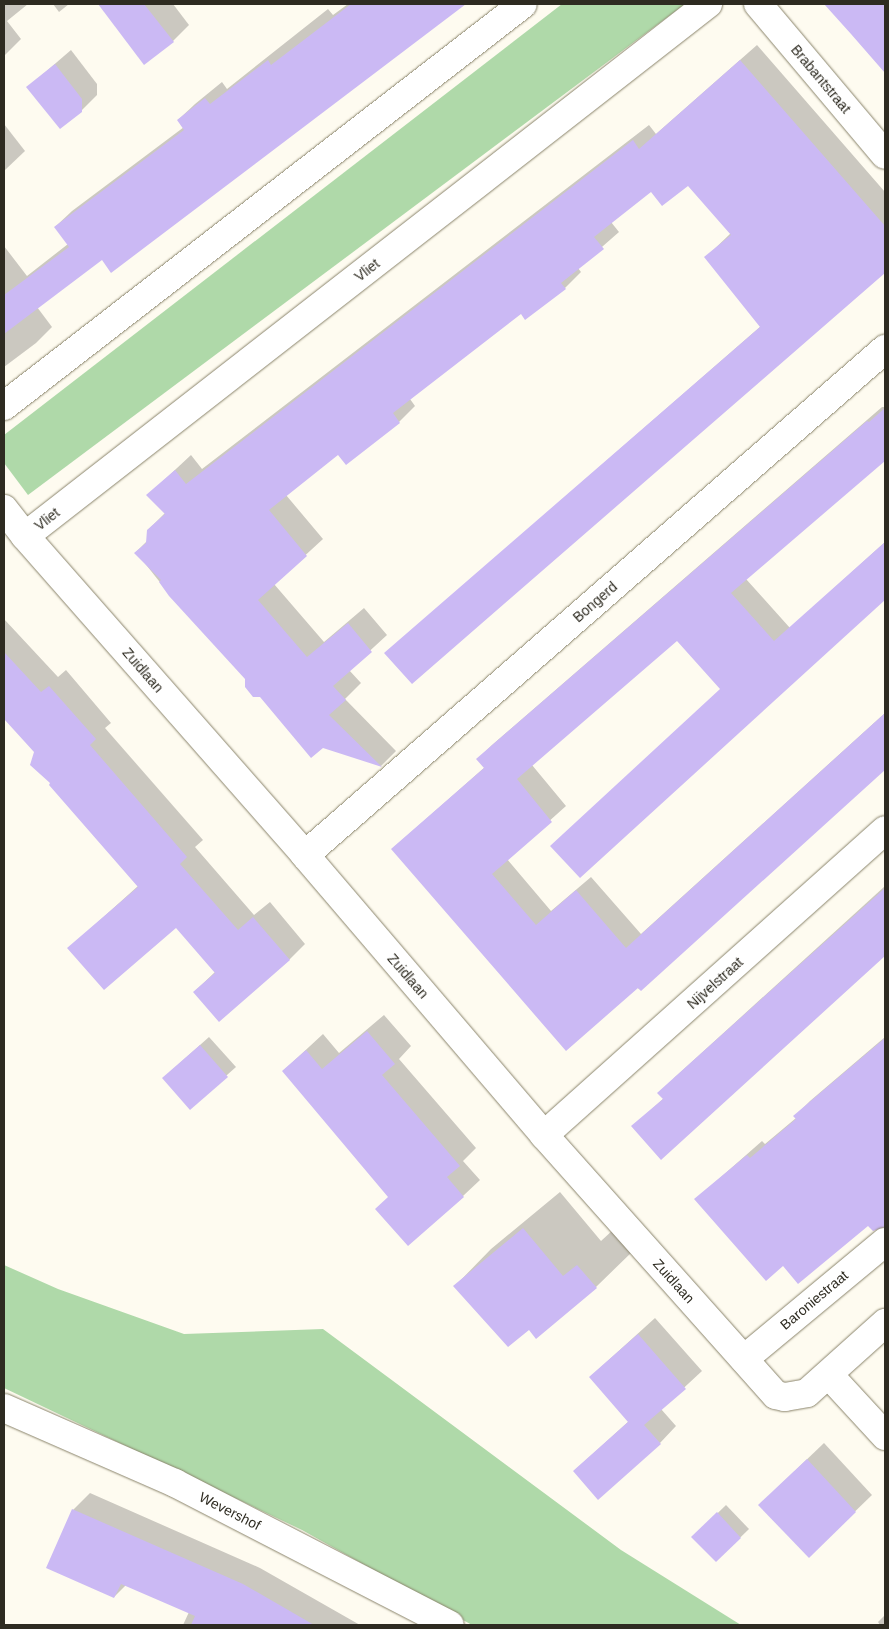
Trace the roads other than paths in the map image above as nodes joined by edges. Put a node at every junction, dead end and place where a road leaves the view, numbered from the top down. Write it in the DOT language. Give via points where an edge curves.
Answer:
graph roads {
  1 [pos="523,4"];
  2 [pos="708,4"];
  3 [pos="758,4"];
  4 [pos="885,155"];
  5 [pos="885,349"];
  6 [pos="4,406"];
  7 [pos="4,509"];
  8 [pos="25,536"];
  9 [pos="885,830"];
  10 [pos="305,855"];
  11 [pos="544,1135"];
  12 [pos="885,1242"];
  13 [pos="885,1323"];
  14 [pos="744,1359"];
  15 [pos="829,1375"];
  16 [pos="4,1408"];
  17 [pos="885,1436"];
  18 [pos="450,1625"];
  1 -- 6 [label="street"];
  2 -- 8 [label="street, Vliet"];
  3 -- 4 [label="street, Brabantstraat"];
  5 -- 10 [label="street, Bongerd"];
  7 -- 8 [label="street, Zuidlaan"];
  8 -- 10 [label="street, Zuidlaan"];
  9 -- 11 [label="street, Nijvelstraat"];
  10 -- 11 [label="street, Zuidlaan"];
  11 -- 14 [label="street, Zuidlaan"];
  12 -- 14 [label="street, Baroniestraat"];
  13 -- 15 [label="street"];
  14 -- 15 [label="street, Zuidlaan" via="776,1395 784,1397 807,1393"];
  15 -- 17 [label="street"];
  16 -- 18 [label="street, Wevershof" via="176,1483"];
}
